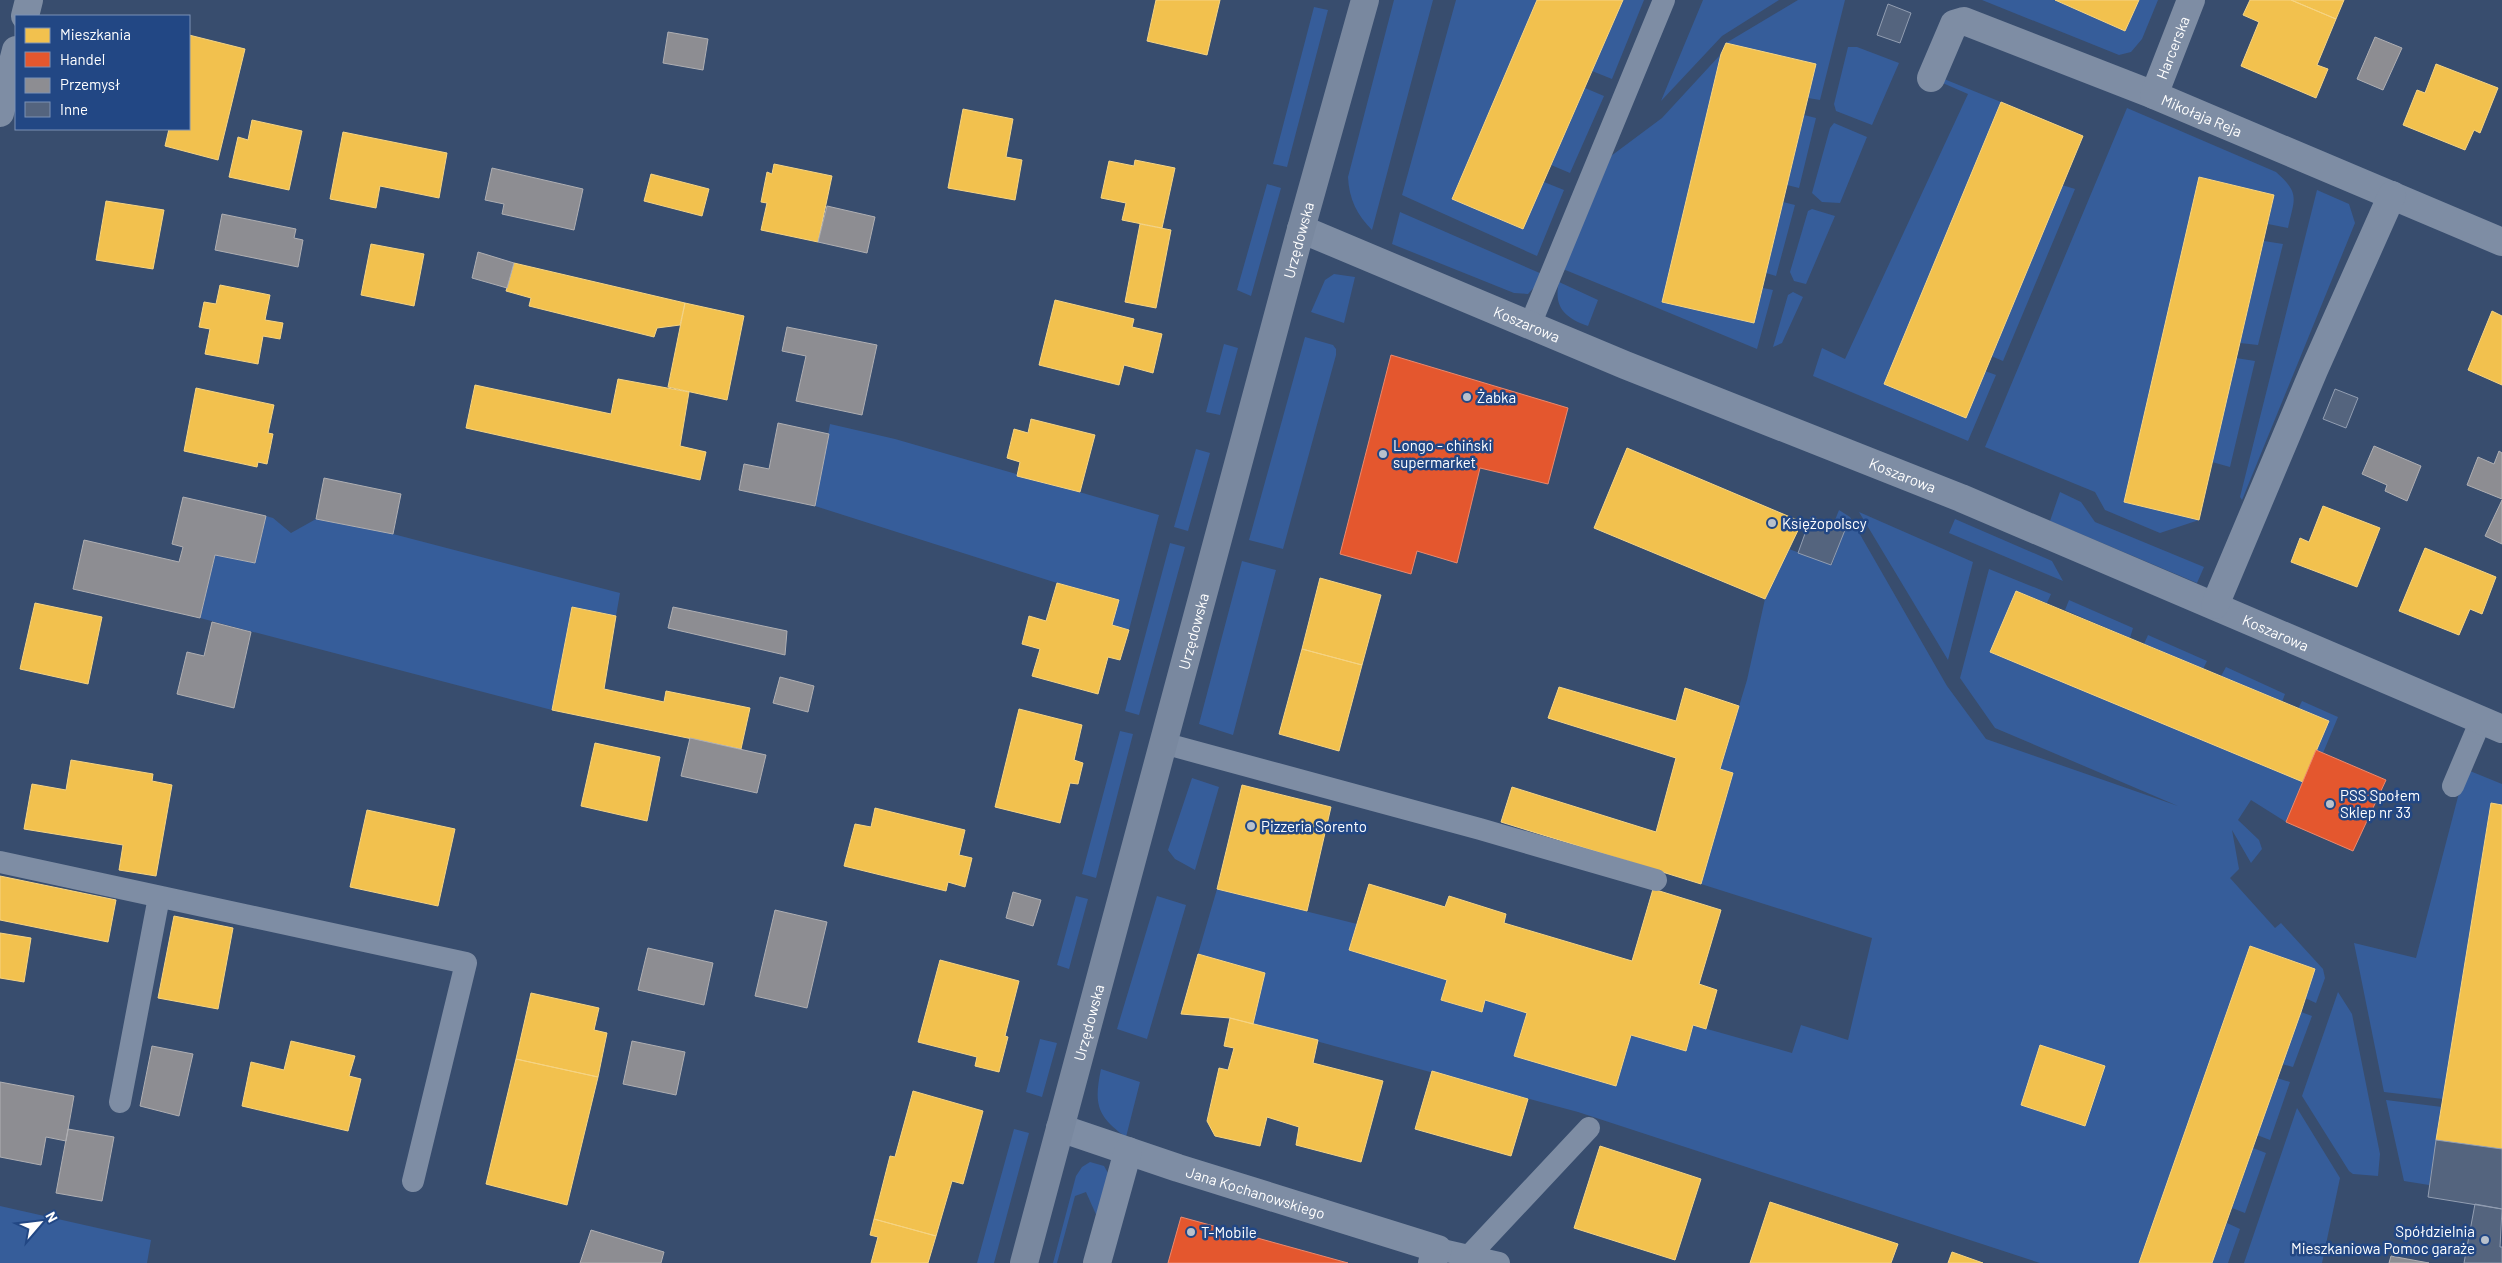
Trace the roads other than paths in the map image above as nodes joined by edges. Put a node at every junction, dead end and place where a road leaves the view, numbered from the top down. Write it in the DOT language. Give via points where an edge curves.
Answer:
graph roads {
  1 [pos="29,0"];
  2 [pos="1365,0"];
  3 [pos="1664,0"];
  4 [pos="2191,0"];
  5 [pos="25,15"];
  6 [pos="15,54"];
  7 [pos="1931,78"];
  8 [pos="2154,95"];
  9 [pos="0,113"];
  10 [pos="2392,195"];
  11 [pos="1301,229"];
  12 [pos="2502,242"];
  13 [pos="1530,325"];
  14 [pos="2215,605"];
  15 [pos="2492,724"];
  16 [pos="1163,744"];
  17 [pos="2453,786"];
  18 [pos="0,862"];
  19 [pos="1656,880"];
  20 [pos="159,897"];
  21 [pos="120,1102"];
  22 [pos="1060,1128"];
  23 [pos="1589,1128"];
  24 [pos="1128,1151"];
  25 [pos="413,1181"];
  26 [pos="1435,1256"];
  27 [pos="1469,1256"];
  28 [pos="1024,1263"];
  29 [pos="1097,1263"];
  30 [pos="1499,1263"];
  1 -- 5 [label="street"];
  2 -- 11 [label="street, Urzędowska"];
  3 -- 13 [label="lane"];
  4 -- 8 [label="street, Harcerska"];
  6 -- 9 [label="street"];
  7 -- 8 [label="street, Mikołaja Reja" via="1954,24 1964,21"];
  8 -- 10 [label="street, Mikołaja Reja"];
  10 -- 12 [label="street, Mikołaja Reja"];
  10 -- 14 [label="street"];
  11 -- 13 [label="street, Koszarowa"];
  11 -- 16 [label="street, Urzędowska"];
  13 -- 14 [label="street, Koszarowa" via="1782,429 1961,498"];
  14 -- 15 [label="street, Koszarowa"];
  15 -- 17 [label="lane"];
  16 -- 19 [label="lane"];
  16 -- 22 [label="street, Urzędowska"];
  18 -- 20 [label="lane"];
  20 -- 21 [label="lane"];
  20 -- 25 [label="lane" via="466,964"];
  22 -- 24 [label="street, Jana Kochanowskiego"];
  22 -- 28 [label="street, Urzędowska"];
  23 -- 27 [label="lane"];
  24 -- 26 [label="street, Jana Kochanowskiego"];
  24 -- 29 [label="street"];
  26 -- 27 [label="lane"];
  27 -- 30 [label="lane"];
}
